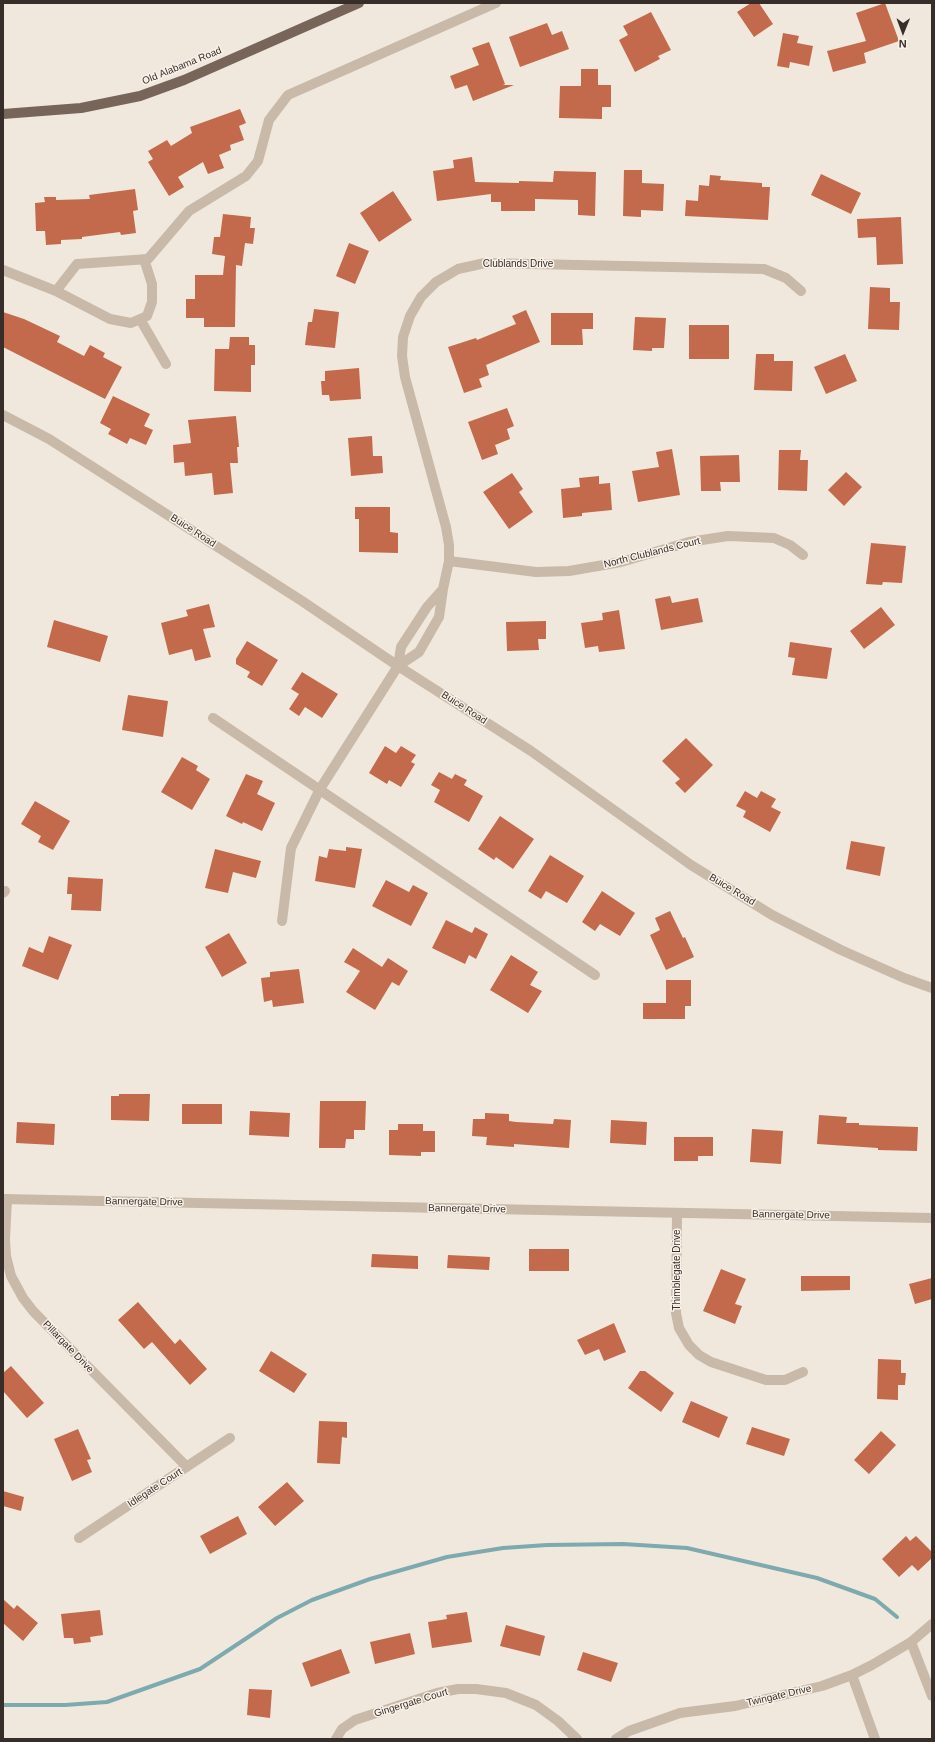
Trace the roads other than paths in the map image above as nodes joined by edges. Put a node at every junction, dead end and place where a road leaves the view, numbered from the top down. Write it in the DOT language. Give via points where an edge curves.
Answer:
graph roads {
  1 [pos="359,3"];
  2 [pos="496,3"];
  3 [pos="3,114"];
  4 [pos="144,259"];
  5 [pos="3,270"];
  6 [pos="56,291"];
  7 [pos="801,291"];
  8 [pos="140,319"];
  9 [pos="166,364"];
  10 [pos="3,415"];
  11 [pos="803,555"];
  12 [pos="449,561"];
  13 [pos="443,589"];
  14 [pos="398,666"];
  15 [pos="213,718"];
  16 [pos="320,789"];
  17 [pos="282,921"];
  18 [pos="595,975"];
  19 [pos="932,988"];
  20 [pos="5,1199"];
  21 [pos="677,1213"];
  22 [pos="932,1218"];
  23 [pos="802,1372"];
  24 [pos="230,1438"];
  25 [pos="187,1467"];
  26 [pos="79,1538"];
  27 [pos="932,1624"];
  28 [pos="911,1642"];
  29 [pos="852,1675"];
  30 [pos="932,1696"];
  31 [pos="336,1739"];
  32 [pos="577,1739"];
  33 [pos="616,1739"];
  34 [pos="875,1739"];
  1 -- 3 [label="main road, Old Alabama Road" via="184,80 140,96 81,108"];
  2 -- 4 [label="street" via="288,96 269,120 258,161 246,176 189,211 148,259"];
  4 -- 6 [label="street" via="77,264"];
  4 -- 8 [label="street" via="152,284 152,302 147,316"];
  5 -- 6 [label="street"];
  6 -- 8 [label="street" via="110,319 131,322"];
  7 -- 12 [label="street, Clublands Drive" via="786,278 764,269 485,263 458,269 436,282 421,297 410,316 403,337 402,356 405,377 446,527"];
  8 -- 9 [label="street"];
  10 -- 14 [label="street, Buice Road" via="48,439"];
  11 -- 12 [label="street, North Clublands Court" via="790,545 774,538 728,536 689,542 621,562 569,571 536,572"];
  12 -- 13 [label="street, Clublands Drive"];
  13 -- 14 [label="street, Clublands Drive" via="401,647"];
  13 -- 14 [label="street, Clublands Drive" via="439,617 419,652"];
  14 -- 16 [label="street"];
  14 -- 19 [label="street, Buice Road" via="531,751 690,865 772,915 842,950"];
  15 -- 16 [label="street"];
  16 -- 17 [label="street" via="291,848"];
  16 -- 18 [label="street"];
  20 -- 21 [label="street, Bannergate Drive"];
  20 -- 25 [label="street, Pillargate Drive" via="6,1256 23,1298"];
  21 -- 22 [label="street, Bannergate Drive"];
  21 -- 23 [label="street, Thimblegate Drive" via="676,1313 679,1328 689,1345 711,1362 766,1380 785,1380"];
  24 -- 25 [label="street, Idlegate Court"];
  25 -- 26 [label="street, Idlegate Court"];
  27 -- 28 [label="street, Twingate Drive"];
  28 -- 29 [label="street, Twingate Drive"];
  28 -- 30 [label="street"];
  29 -- 33 [label="street, Twingate Drive" via="779,1698 680,1712 629,1730"];
  29 -- 34 [label="street"];
  31 -- 32 [label="street, Gingergate Court" via="342,1729 355,1720 437,1693 476,1689 506,1693 536,1705"];
}
